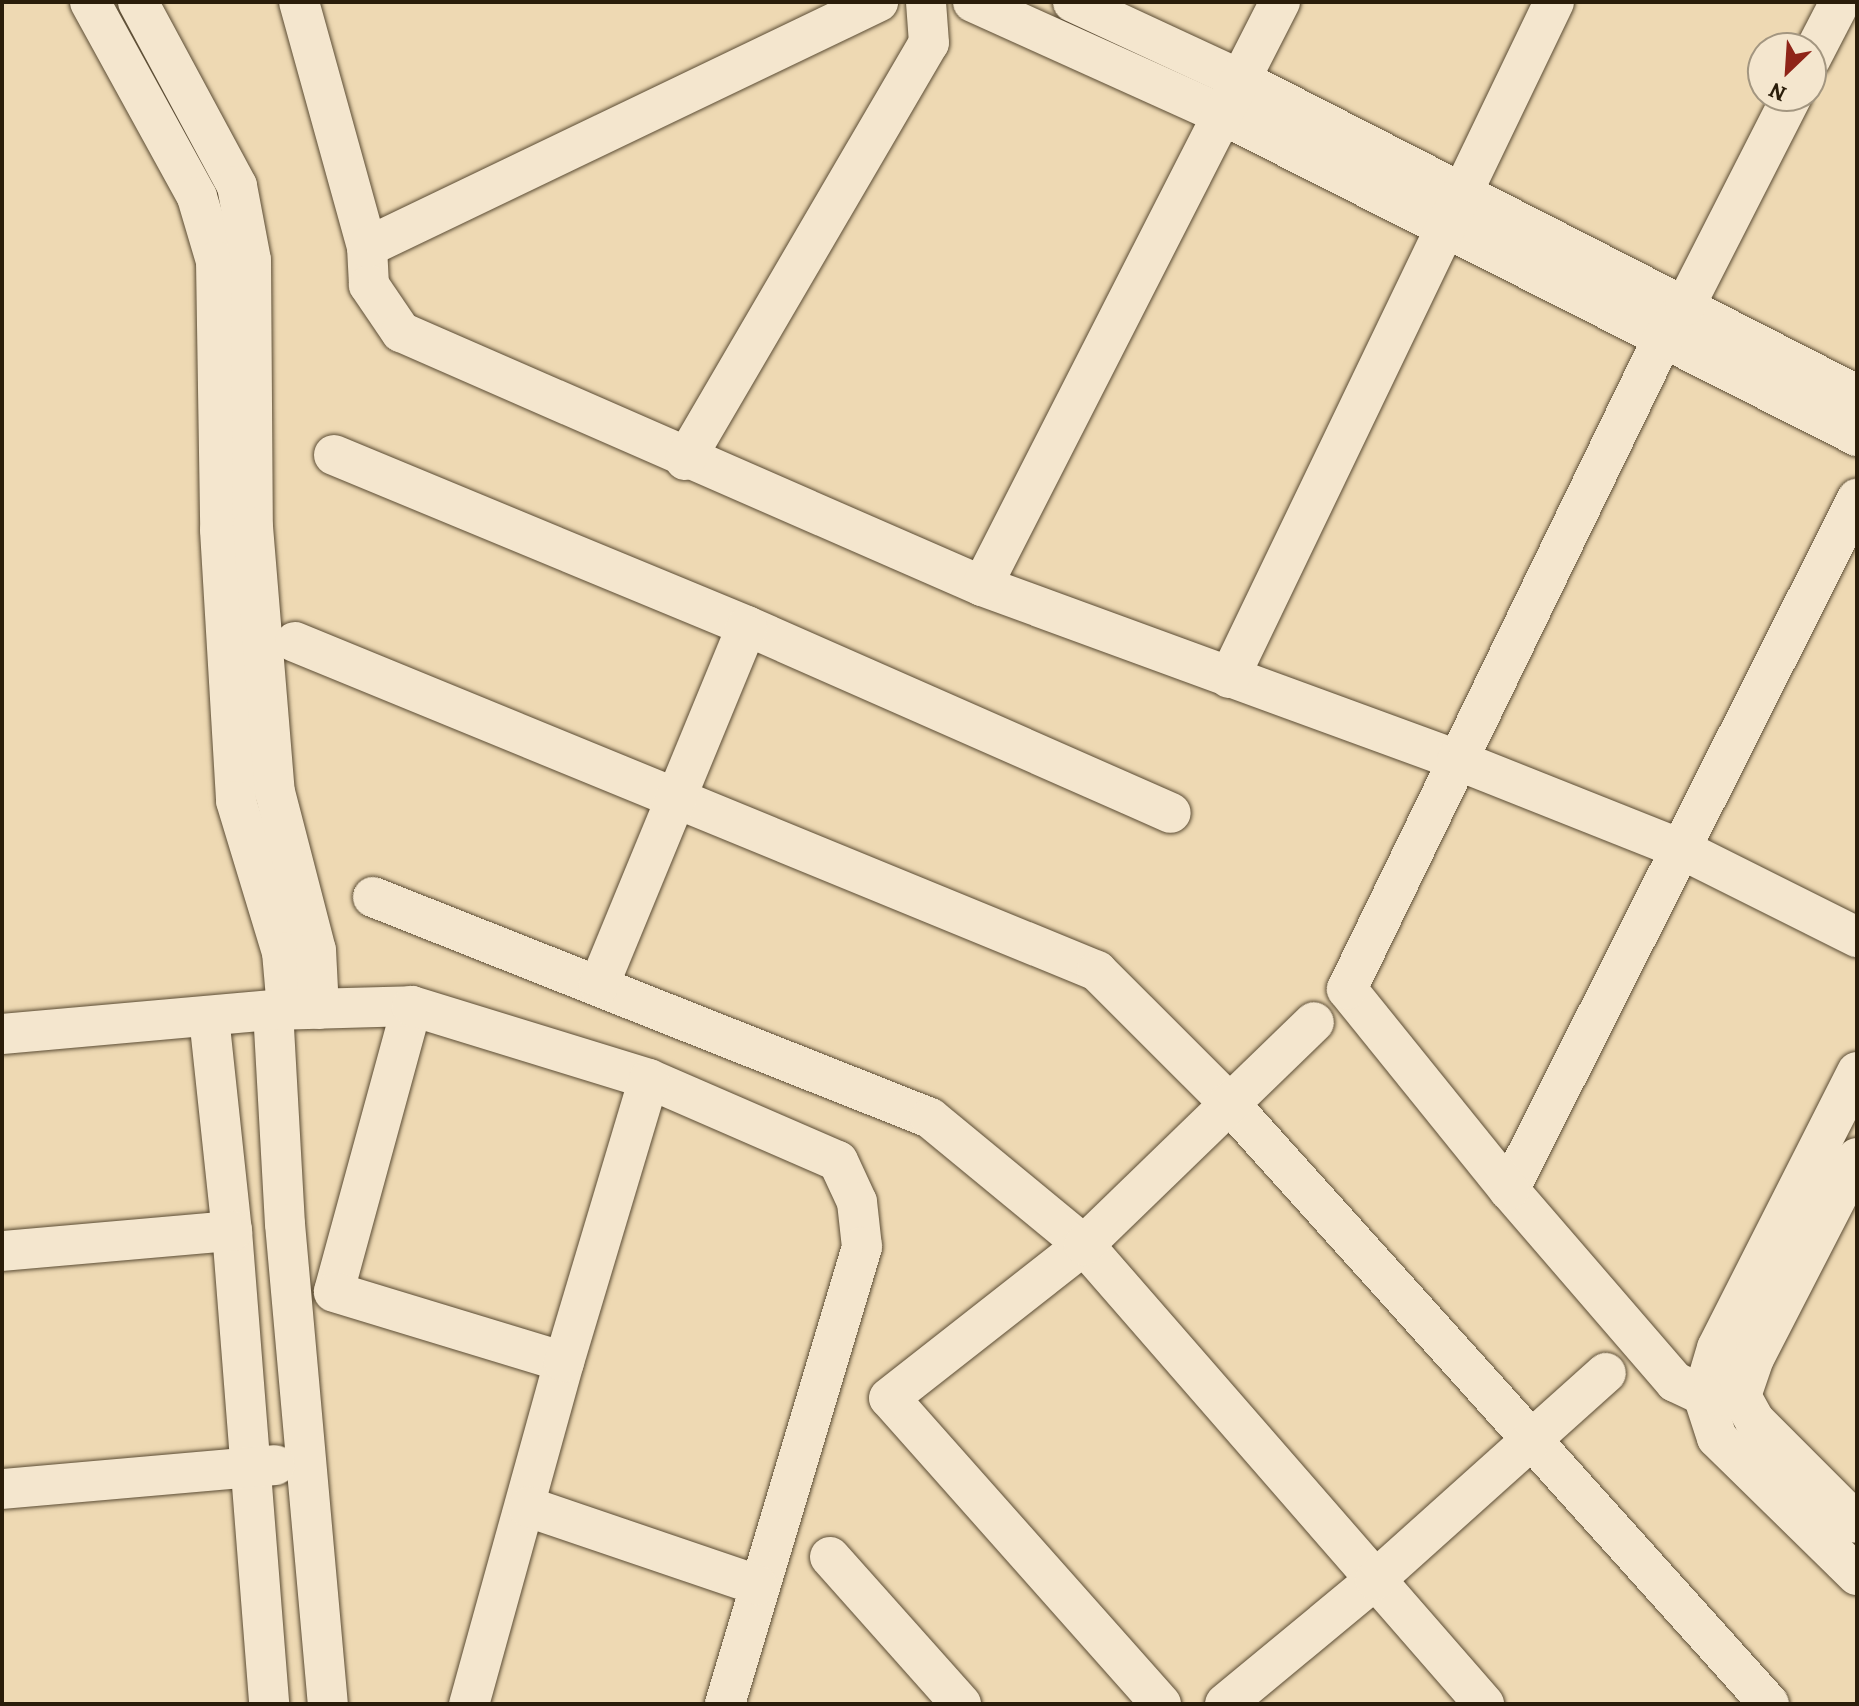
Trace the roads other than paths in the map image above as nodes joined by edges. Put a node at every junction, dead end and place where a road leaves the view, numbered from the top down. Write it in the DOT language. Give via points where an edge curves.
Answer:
graph roads {
  1 [pos="90,2"];
  2 [pos="138,2"];
  3 [pos="299,2"];
  4 [pos="878,2"];
  5 [pos="926,2"];
  6 [pos="973,2"];
  7 [pos="1073,2"];
  8 [pos="1280,2"];
  9 [pos="1554,2"];
  10 [pos="1840,2"];
  11 [pos="1824,32"];
  12 [pos="1243,81"];
  13 [pos="1784,112"];
  14 [pos="1223,115"];
  15 [pos="1454,210"];
  16 [pos="367,247"];
  17 [pos="1685,306"];
  18 [pos="1662,340"];
  19 [pos="1857,395"];
  20 [pos="1857,436"];
  21 [pos="334,455"];
  22 [pos="685,460"];
  23 [pos="1857,499"];
  24 [pos="982,586"];
  25 [pos="747,626"];
  26 [pos="295,642"];
  27 [pos="1229,678"];
  28 [pos="1457,760"];
  29 [pos="677,796"];
  30 [pos="1171,813"];
  31 [pos="1681,849"];
  32 [pos="373,897"];
  33 [pos="1857,937"];
  34 [pos="599,985"];
  35 [pos="412,1006"];
  36 [pos="293,1009"];
  37 [pos="209,1017"];
  38 [pos="1314,1022"];
  39 [pos="2,1034"];
  40 [pos="1857,1072"];
  41 [pos="649,1079"];
  42 [pos="1228,1102"];
  43 [pos="1857,1158"];
  44 [pos="1509,1190"];
  45 [pos="232,1231"];
  46 [pos="1084,1245"];
  47 [pos="2,1251"];
  48 [pos="564,1362"];
  49 [pos="1606,1373"];
  50 [pos="1722,1396"];
  51 [pos="1534,1442"];
  52 [pos="307,1464"];
  53 [pos="250,1465"];
  54 [pos="2,1489"];
  55 [pos="528,1507"];
  56 [pos="1857,1523"];
  57 [pos="830,1557"];
  58 [pos="1857,1575"];
  59 [pos="1375,1580"];
  60 [pos="757,1585"];
  61 [pos="269,1704"];
  62 [pos="328,1704"];
  63 [pos="469,1704"];
  64 [pos="725,1704"];
  65 [pos="961,1704"];
  66 [pos="1161,1704"];
  67 [pos="1225,1704"];
  68 [pos="1484,1704"];
  69 [pos="1769,1704"];
  1 -- 36 [label="street" via="197,197 216,261 220,530 236,801 282,952"];
  2 -- 36 [label="street" via="237,186 251,260 253,527 275,792 316,950"];
  3 -- 16 [label="street"];
  4 -- 16 [label="street"];
  5 -- 22 [label="street" via="929,43"];
  6 -- 14 [label="street"];
  7 -- 12 [label="street"];
  8 -- 12 [label="street"];
  9 -- 15 [label="street"];
  10 -- 11 [label="street"];
  12 -- 14 [label="street"];
  12 -- 15 [label="street"];
  13 -- 17 [label="street"];
  14 -- 15 [label="street"];
  14 -- 24 [label="street"];
  15 -- 17 [label="street"];
  15 -- 18 [label="street"];
  15 -- 27 [label="street"];
  16 -- 22 [label="street" via="369,285 401,332"];
  17 -- 18 [label="street"];
  17 -- 19 [label="street"];
  18 -- 20 [label="street"];
  18 -- 28 [label="street"];
  21 -- 25 [label="street"];
  22 -- 24 [label="street"];
  23 -- 31 [label="street"];
  24 -- 27 [label="street"];
  25 -- 29 [label="street"];
  25 -- 30 [label="street"];
  26 -- 29 [label="street"];
  27 -- 28 [label="street"];
  28 -- 31 [label="street"];
  28 -- 44 [label="street" via="1347,989"];
  29 -- 34 [label="street"];
  29 -- 42 [label="street" via="1097,971"];
  31 -- 33 [label="street"];
  31 -- 44 [label="street"];
  32 -- 34 [label="street"];
  34 -- 46 [label="street" via="930,1118"];
  35 -- 36 [label="street"];
  35 -- 41 [label="street"];
  35 -- 48 [label="street" via="334,1292"];
  36 -- 37 [label="street"];
  36 -- 52 [label="street"];
  37 -- 39 [label="street"];
  37 -- 45 [label="street"];
  38 -- 42 [label="street"];
  40 -- 50 [label="street" via="1717,1348"];
  41 -- 48 [label="street"];
  41 -- 60 [label="street" via="838,1161 857,1202 862,1247"];
  42 -- 46 [label="street"];
  42 -- 51 [label="street"];
  43 -- 50 [label="street" via="1754,1358"];
  44 -- 50 [label="street" via="1675,1382"];
  45 -- 47 [label="street"];
  45 -- 53 [label="street"];
  46 -- 59 [label="street"];
  46 -- 66 [label="street" via="889,1398"];
  48 -- 55 [label="street"];
  49 -- 51 [label="street"];
  50 -- 56 [label="street" via="1755,1421"];
  50 -- 58 [label="street" via="1703,1408 1717,1438"];
  51 -- 59 [label="street"];
  51 -- 69 [label="street"];
  52 -- 53 [label="street"];
  52 -- 62 [label="street"];
  53 -- 54 [label="street"];
  53 -- 61 [label="street"];
  55 -- 60 [label="street"];
  55 -- 63 [label="street"];
  57 -- 65 [label="street"];
  59 -- 67 [label="street"];
  59 -- 68 [label="street"];
  60 -- 64 [label="street"];
}
